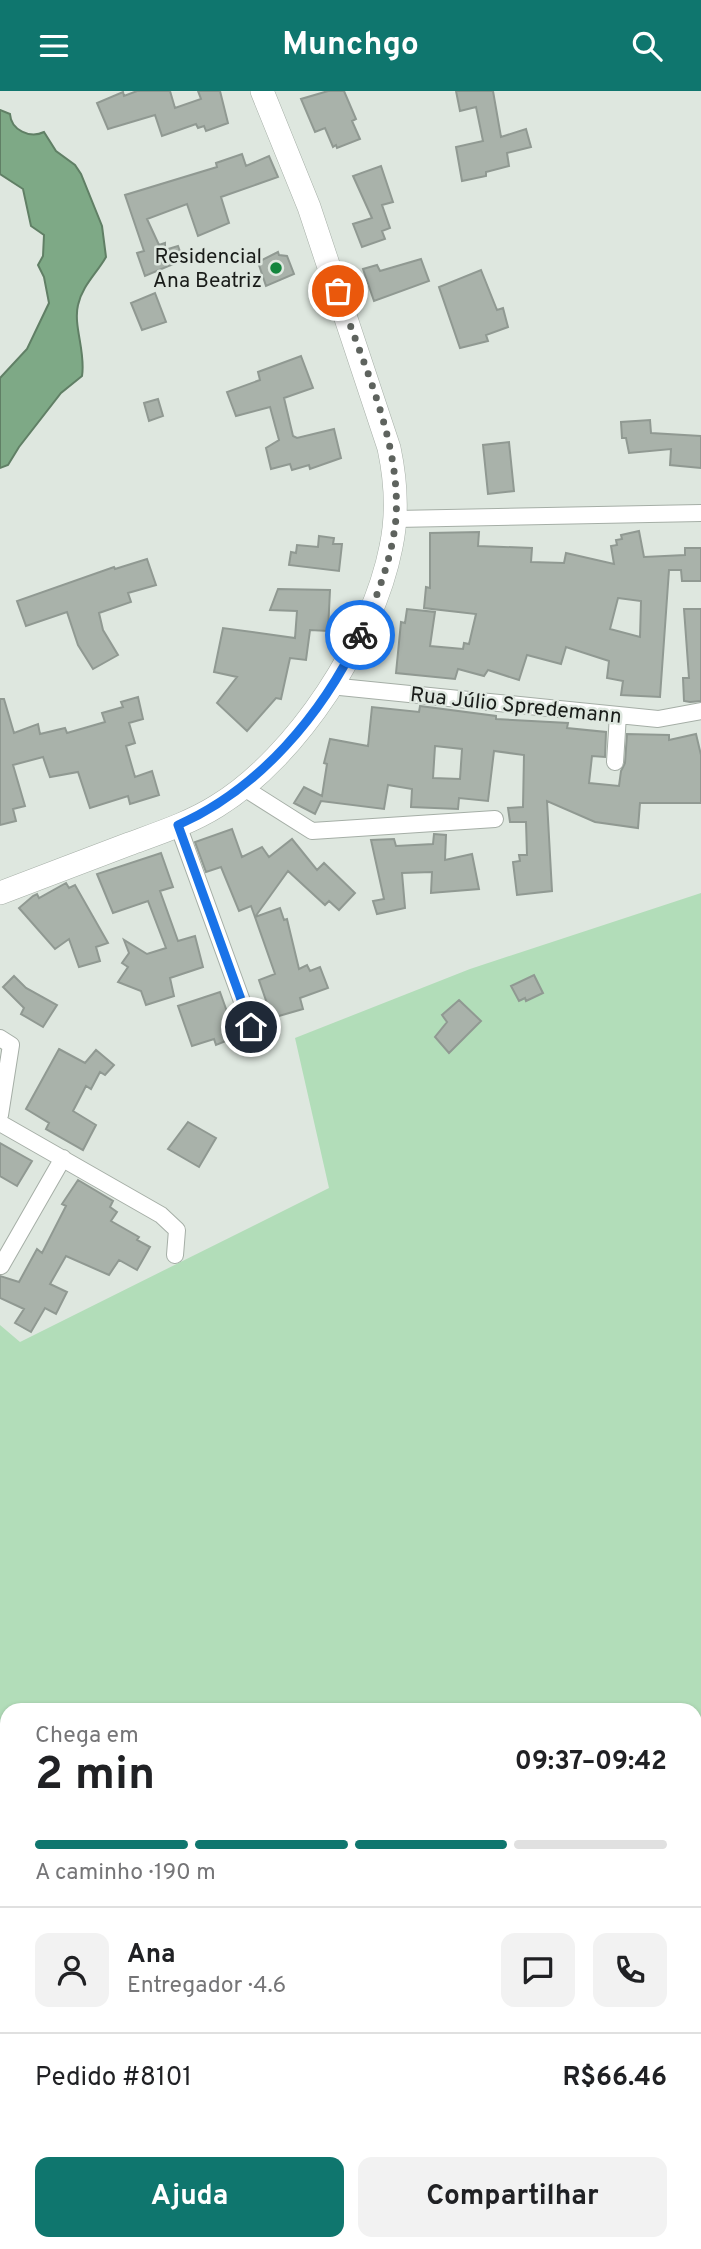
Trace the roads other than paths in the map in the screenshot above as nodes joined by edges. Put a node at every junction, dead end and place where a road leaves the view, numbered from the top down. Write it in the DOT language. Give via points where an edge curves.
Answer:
graph roads {
  1 [pos="262,91"];
  2 [pos="701,513"];
  3 [pos="396,519"];
  4 [pos="330,686"];
  5 [pos="701,711"];
  6 [pos="618,715"];
  7 [pos="615,762"];
  8 [pos="244,788"];
  9 [pos="495,819"];
  10 [pos="178,825"];
  11 [pos="0,893"];
  12 [pos="251,1027"];
  13 [pos="0,1038"];
  14 [pos="0,1115"];
  15 [pos="0,1123"];
  16 [pos="63,1159"];
  17 [pos="175,1255"];
  18 [pos="1,1266"];
  1 -- 3 [label="main road" via="305,194 381,419 394,473"];
  2 -- 3 [label="street"];
  3 -- 4 [label="main road" via="387,567 372,609"];
  4 -- 6 [label="street, Rua Júlio Spredemann"];
  4 -- 8 [label="main road" via="298,730"];
  5 -- 6 [label="street, Rua Júlio Spredemann" via="658,719"];
  6 -- 7 [label="street"];
  8 -- 9 [label="street" via="312,831"];
  8 -- 10 [label="main road"];
  10 -- 11 [label="main road"];
  10 -- 12 [label="street"];
  13 -- 14 [label="street" via="11,1045"];
  15 -- 16 [label="street"];
  16 -- 17 [label="street" via="161,1215 177,1230"];
  16 -- 18 [label="street"];
}
